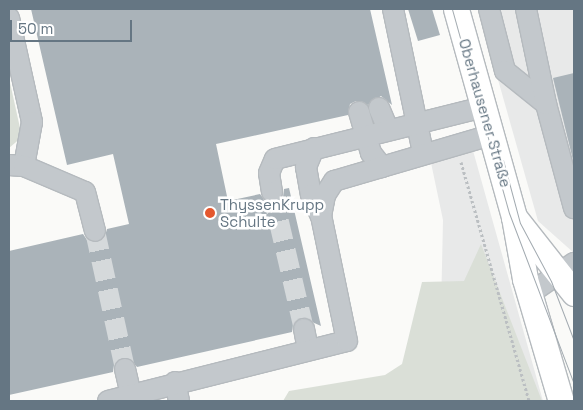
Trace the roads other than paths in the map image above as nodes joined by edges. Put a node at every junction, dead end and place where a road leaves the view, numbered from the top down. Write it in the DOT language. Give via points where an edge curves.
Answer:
graph roads {
  1 [pos="393,9"];
  2 [pos="456,9"];
  3 [pos="489,9"];
  4 [pos="526,9"];
  5 [pos="9,18"];
  6 [pos="546,104"];
  7 [pos="484,107"];
  8 [pos="416,123"];
  9 [pos="388,129"];
  10 [pos="365,135"];
  11 [pos="491,135"];
  12 [pos="314,148"];
  13 [pos="423,153"];
  14 [pos="16,165"];
  15 [pos="382,167"];
  16 [pos="272,192"];
  17 [pos="574,208"];
  18 [pos="321,216"];
  19 [pos="514,217"];
  20 [pos="95,231"];
  21 [pos="570,277"];
  22 [pos="529,294"];
  23 [pos="304,329"];
  24 [pos="308,350"];
  25 [pos="125,369"];
  26 [pos="175,382"];
  27 [pos="132,396"];
  28 [pos="108,401"];
  29 [pos="179,401"];
  30 [pos="561,401"];
  1 -- 8 [label="lane"];
  2 -- 7 [label="main road, Oberhausener Straße"];
  3 -- 6 [label="lane" via="505,71"];
  4 -- 6 [label="lane"];
  5 -- 14 [label="lane" via="32,122"];
  6 -- 17 [label="lane"];
  7 -- 8 [label="lane"];
  7 -- 11 [label="main road, Oberhausener Straße"];
  8 -- 9 [label="lane"];
  8 -- 13 [label="lane"];
  9 -- 10 [label="lane"];
  9 -- 10 [label="lane" via="369,110"];
  10 -- 12 [label="lane"];
  10 -- 15 [label="lane" via="371,153"];
  11 -- 13 [label="lane"];
  11 -- 19 [label="main road, Oberhausener Straße"];
  12 -- 16 [label="lane" via="271,163"];
  12 -- 18 [label="lane" via="306,167 310,195"];
  13 -- 15 [label="lane"];
  14 -- 20 [label="lane" via="85,192"];
  15 -- 18 [label="lane" via="334,182"];
  18 -- 24 [label="lane" via="347,341"];
  19 -- 21 [label="main road, Oberhausener Straße"];
  19 -- 22 [label="main road, Oberhausener Straße"];
  21 -- 22 [label="lane"];
  22 -- 30 [label="main road, Oberhausener Straße"];
  23 -- 24 [label="lane"];
  24 -- 26 [label="lane"];
  25 -- 27 [label="lane"];
  26 -- 27 [label="lane"];
  26 -- 29 [label="lane"];
  27 -- 28 [label="lane"];
}
